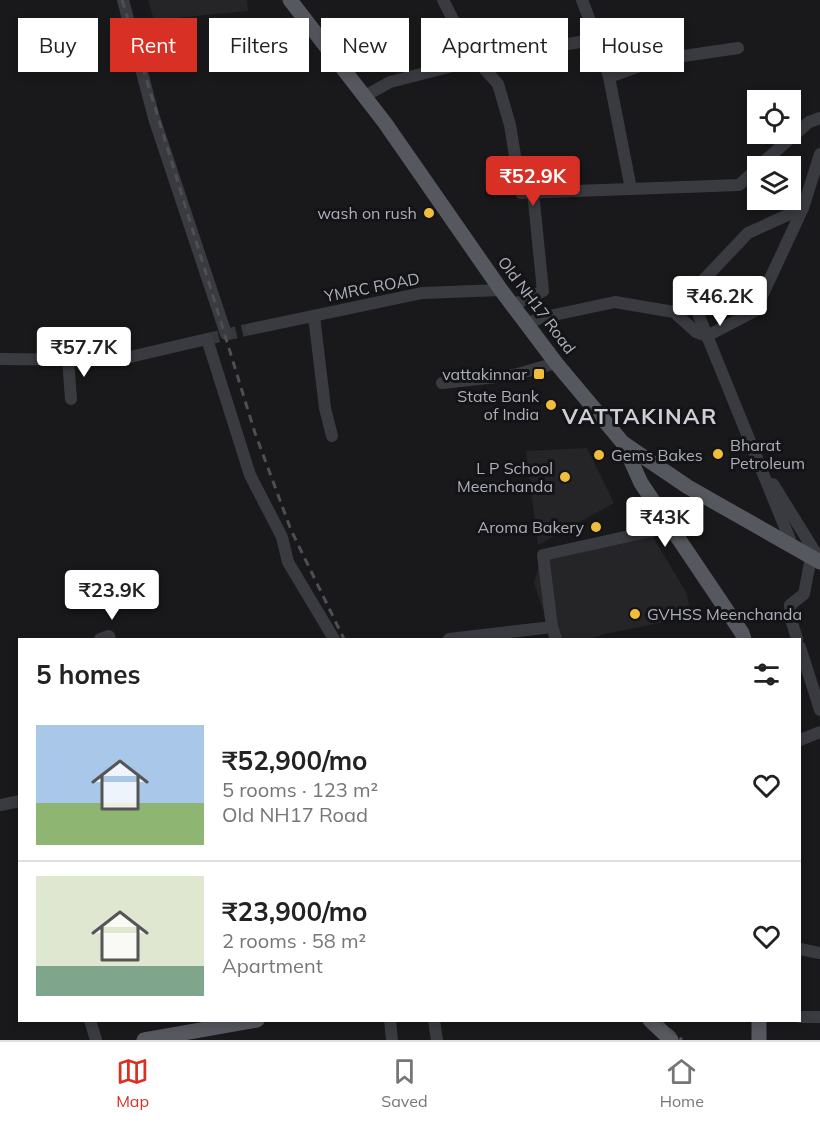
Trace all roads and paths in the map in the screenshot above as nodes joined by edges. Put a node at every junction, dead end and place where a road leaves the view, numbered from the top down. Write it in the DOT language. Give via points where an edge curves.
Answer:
graph roads {
  1 [pos="123,0"];
  2 [pos="290,0"];
  3 [pos="443,0"];
  4 [pos="582,0"];
  5 [pos="452,18"];
  6 [pos="589,18"];
  7 [pos="738,48"];
  8 [pos="429,72"];
  9 [pos="487,72"];
  10 [pos="607,72"];
  11 [pos="609,77"];
  12 [pos="365,96"];
  13 [pos="820,118"];
  14 [pos="820,154"];
  15 [pos="770,156"];
  16 [pos="747,177"];
  17 [pos="632,189"];
  18 [pos="533,192"];
  19 [pos="803,208"];
  20 [pos="501,290"];
  21 [pos="513,305"];
  22 [pos="314,316"];
  23 [pos="527,324"];
  24 [pos="251,329"];
  25 [pos="226,334"];
  26 [pos="707,336"];
  27 [pos="0,359"];
  28 [pos="68,360"];
  29 [pos="556,363"];
  30 [pos="442,383"];
  31 [pos="71,399"];
  32 [pos="332,436"];
  33 [pos="623,442"];
  34 [pos="753,453"];
  35 [pos="670,527"];
  36 [pos="793,547"];
  37 [pos="817,560"];
  38 [pos="554,633"];
  39 [pos="333,638"];
  40 [pos="466,638"];
  41 [pos="744,638"];
  42 [pos="797,638"];
  43 [pos="801,650"];
  44 [pos="820,710"];
  45 [pos="820,732"];
  46 [pos="801,740"];
  47 [pos="18,801"];
  48 [pos="0,805"];
  49 [pos="801,949"];
  50 [pos="820,953"];
  51 [pos="801,1017"];
  52 [pos="820,1017"];
  53 [pos="91,1022"];
  54 [pos="250,1022"];
  55 [pos="390,1022"];
  56 [pos="434,1022"];
  57 [pos="652,1022"];
  58 [pos="753,1022"];
  59 [pos="759,1022"];
  60 [pos="204,1035"];
  61 [pos="96,1040"];
  62 [pos="144,1040"];
  63 [pos="392,1040"];
  64 [pos="437,1040"];
  65 [pos="672,1040"];
  66 [pos="754,1040"];
  67 [pos="759,1040"];
  1 -- 25 [label="street" via="154,118"];
  2 -- 12 [label="main road, Old NH17 Road"];
  3 -- 5 [label="street"];
  4 -- 6 [label="street"];
  7 -- 11 [label="street" via="656,60"];
  8 -- 12 [label="street" via="390,82"];
  9 -- 18 [label="street" via="498,84 510,125 521,193"];
  10 -- 11 [label="street"];
  11 -- 17 [label="street"];
  12 -- 20 [label="main road, Old NH17 Road"];
  13 -- 15 [label="street" via="809,122"];
  14 -- 19 [label="street"];
  16 -- 17 [label="street" via="739,185"];
  17 -- 18 [label="street"];
  18 -- 21 [label="street" via="543,291"];
  19 -- 26 [label="street" via="755,312"];
  19 -- 26 [label="street" via="748,233 690,294"];
  20 -- 21 [label="main road, Old NH17 Road"];
  20 -- 22 [label="street, YMRC ROAD" via="422,293"];
  21 -- 23 [label="main road, Old NH17 Road"];
  22 -- 24 [label="street, YMRC ROAD"];
  22 -- 32 [label="street"];
  23 -- 26 [label="street" via="615,302 674,312 696,332"];
  23 -- 29 [label="main road, Old NH17 Road"];
  26 -- 34 [label="street"];
  27 -- 28 [label="street"];
  28 -- 31 [label="street"];
  28 -- 39 [label="street" via="117,360 207,339 250,475 282,537 288,562"];
  29 -- 30 [label="street" via="514,375"];
  29 -- 33 [label="main road, Old NH17 Road"];
  33 -- 35 [label="main road" via="640,483"];
  33 -- 36 [label="main road, Old NH17 Road" via="688,487"];
  34 -- 36 [label="street"];
  34 -- 37 [label="street"];
  35 -- 38 [label="street" via="543,555"];
  35 -- 41 [label="main road"];
  36 -- 37 [label="main road, Old NH17 Road"];
  37 -- 42 [label="street" via="804,594 790,605"];
  38 -- 40 [label="street"];
  43 -- 44 [label="street"];
  45 -- 46 [label="street"];
  47 -- 48 [label="street"];
  49 -- 50 [label="street"];
  51 -- 52 [label="street"];
  53 -- 61 [label="street"];
  54 -- 60 [label="main road"];
  55 -- 63 [label="street"];
  56 -- 64 [label="street"];
  57 -- 65 [label="main road"];
  58 -- 66 [label="street"];
  59 -- 67 [label="main road"];
  60 -- 62 [label="main road"];
}
